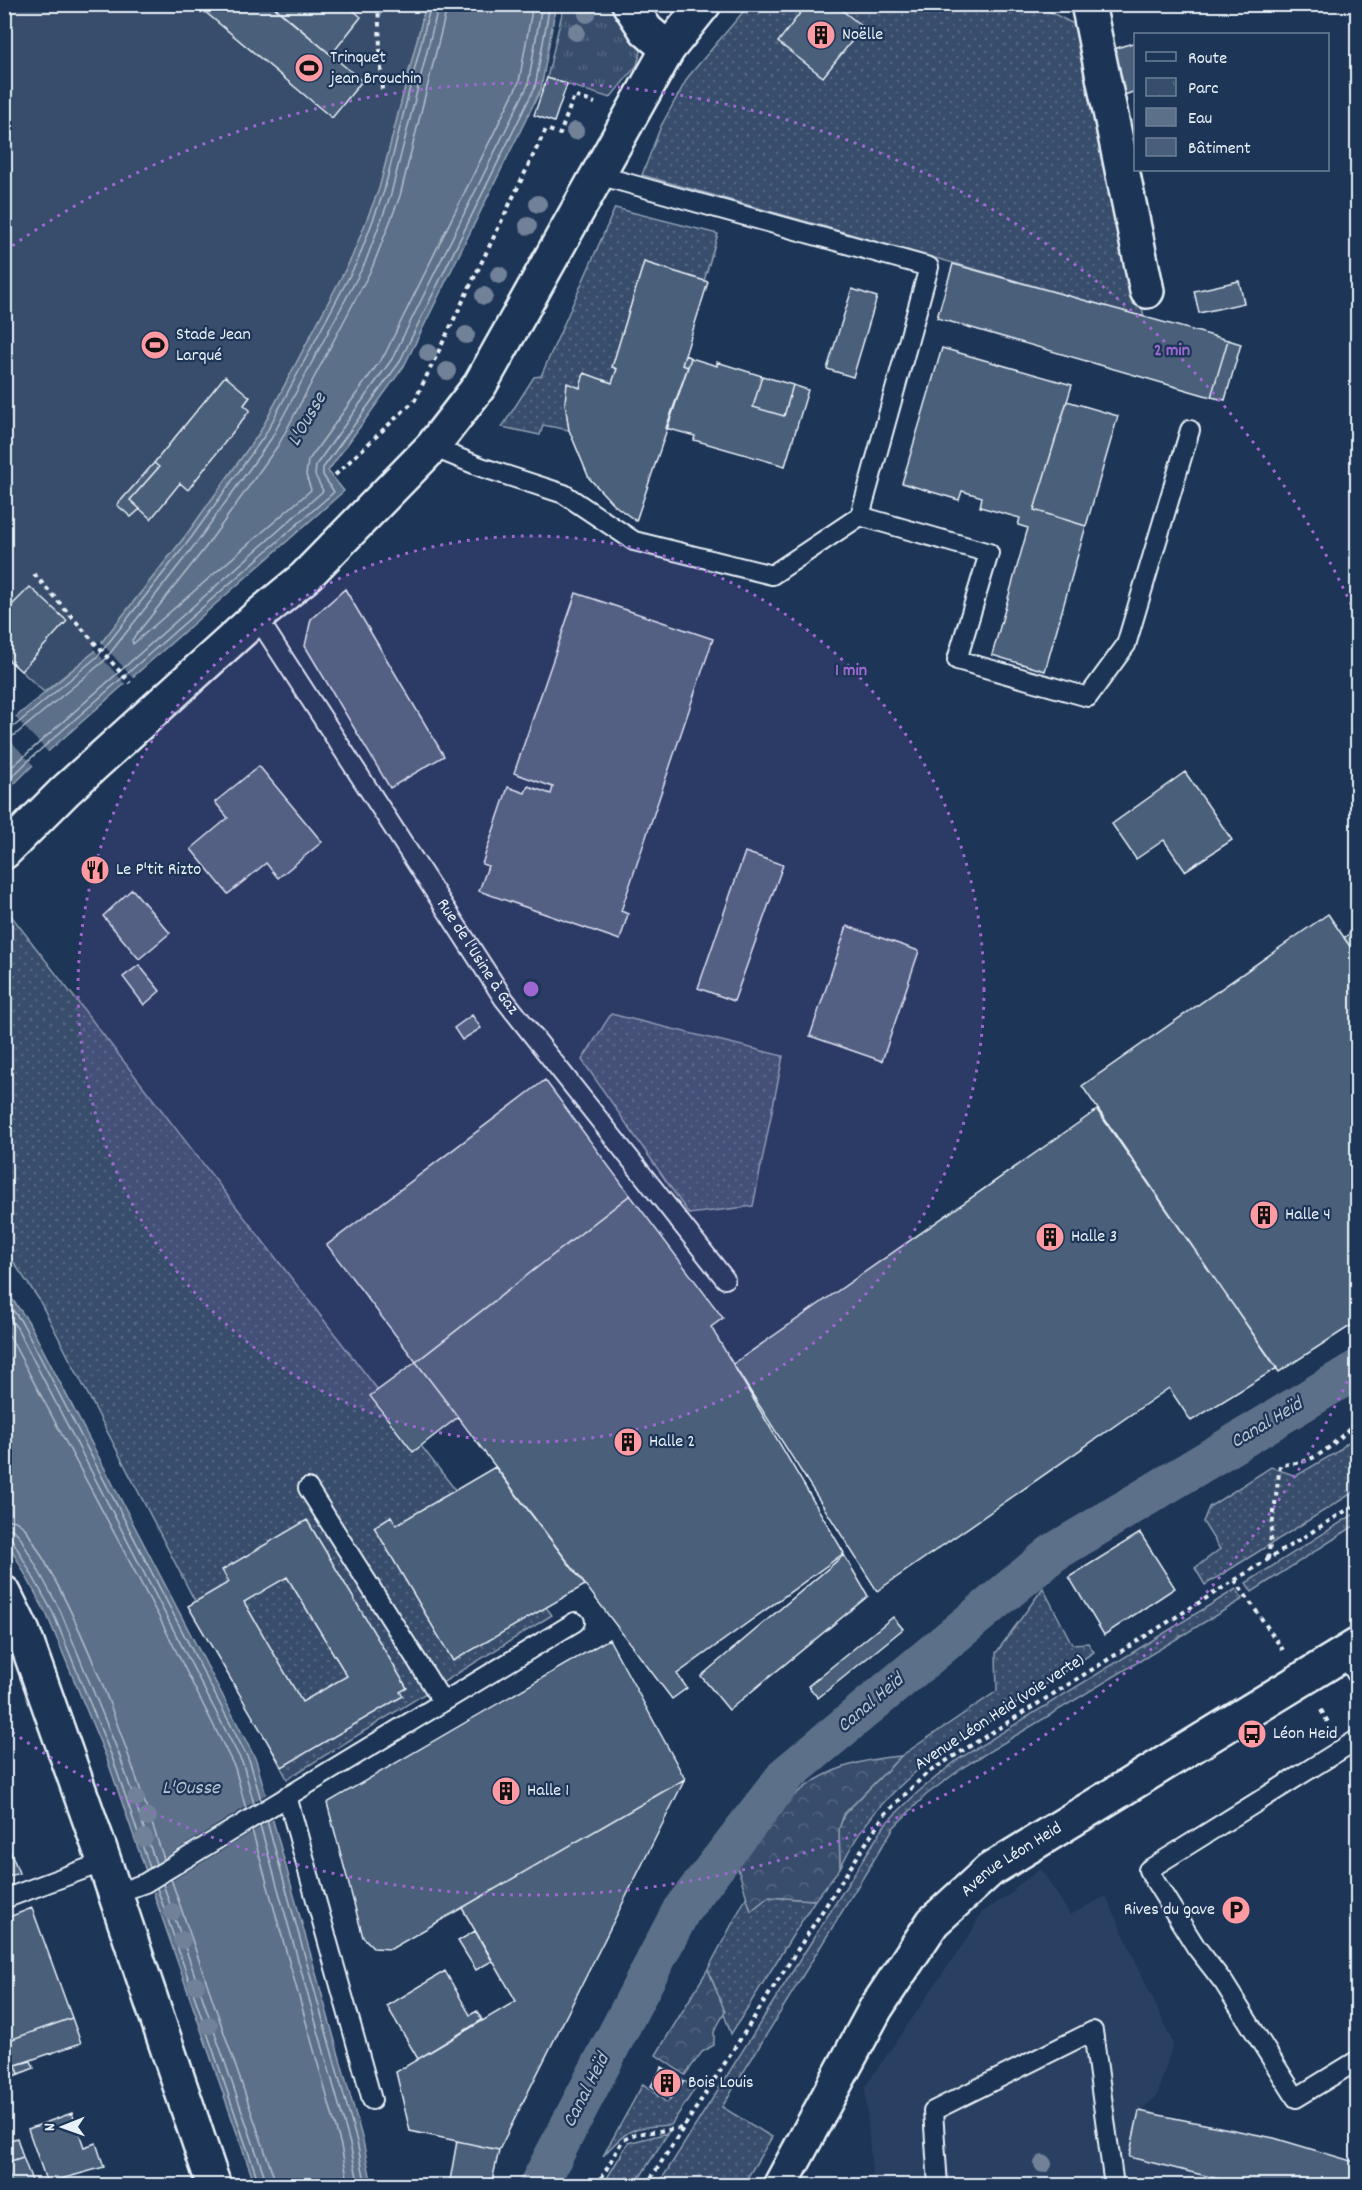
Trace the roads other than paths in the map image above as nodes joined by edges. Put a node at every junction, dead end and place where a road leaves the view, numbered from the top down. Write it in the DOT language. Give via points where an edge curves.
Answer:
graph roads {
  1 [pos="629,4"];
  2 [pos="705,4"];
  3 [pos="1088,4"];
  4 [pos="668,49"];
  5 [pos="598,176"];
  6 [pos="1147,291"];
  7 [pos="1190,430"];
  8 [pos="432,447"];
  9 [pos="860,516"];
  10 [pos="257,617"];
  11 [pos="4,852"];
  12 [pos="725,1279"];
  13 [pos="308,1488"];
  14 [pos="4,1593"];
  15 [pos="575,1622"];
  16 [pos="1353,1658"];
  17 [pos="443,1702"];
  18 [pos="1358,1739"];
  19 [pos="282,1800"];
  20 [pos="104,1863"];
  21 [pos="115,1894"];
  22 [pos="4,1899"];
  23 [pos="1358,2060"];
  24 [pos="180,2083"];
  25 [pos="372,2100"];
  26 [pos="198,2186"];
  27 [pos="214,2186"];
  28 [pos="780,2186"];
  29 [pos="938,2186"];
  30 [pos="1114,2186"];
  1 -- 4 [label="main road" via="646,30"];
  2 -- 4 [label="main road"];
  3 -- 6 [label="main road"];
  4 -- 5 [label="main road"];
  5 -- 8 [label="main road" via="480,385"];
  5 -- 9 [label="lane" via="929,267"];
  7 -- 9 [label="lane" via="1126,645 1088,697 957,660 989,553"];
  8 -- 9 [label="lane" via="564,494 633,541 772,575"];
  8 -- 10 [label="main road" via="304,578"];
  10 -- 11 [label="main road" via="65,791"];
  10 -- 12 [label="lane, Rue de l'Usine à Gaz" via="504,999"];
  13 -- 17 [label="lane"];
  14 -- 20 [label="main road" via="29,1650"];
  15 -- 17 [label="lane"];
  16 -- 28 [label="main road, Avenue Léon Heid" via="990,1870 933,1922 876,2008"];
  17 -- 19 [label="lane"];
  18 -- 23 [label="lane" via="1148,1870 1296,2098"];
  19 -- 21 [label="lane" via="145,1883"];
  19 -- 25 [label="lane"];
  20 -- 21 [label="main road"];
  20 -- 22 [label="lane"];
  21 -- 24 [label="main road"];
  24 -- 26 [label="lane"];
  24 -- 27 [label="main road"];
  29 -- 30 [label="lane" via="933,2110 1093,2031"];
}
